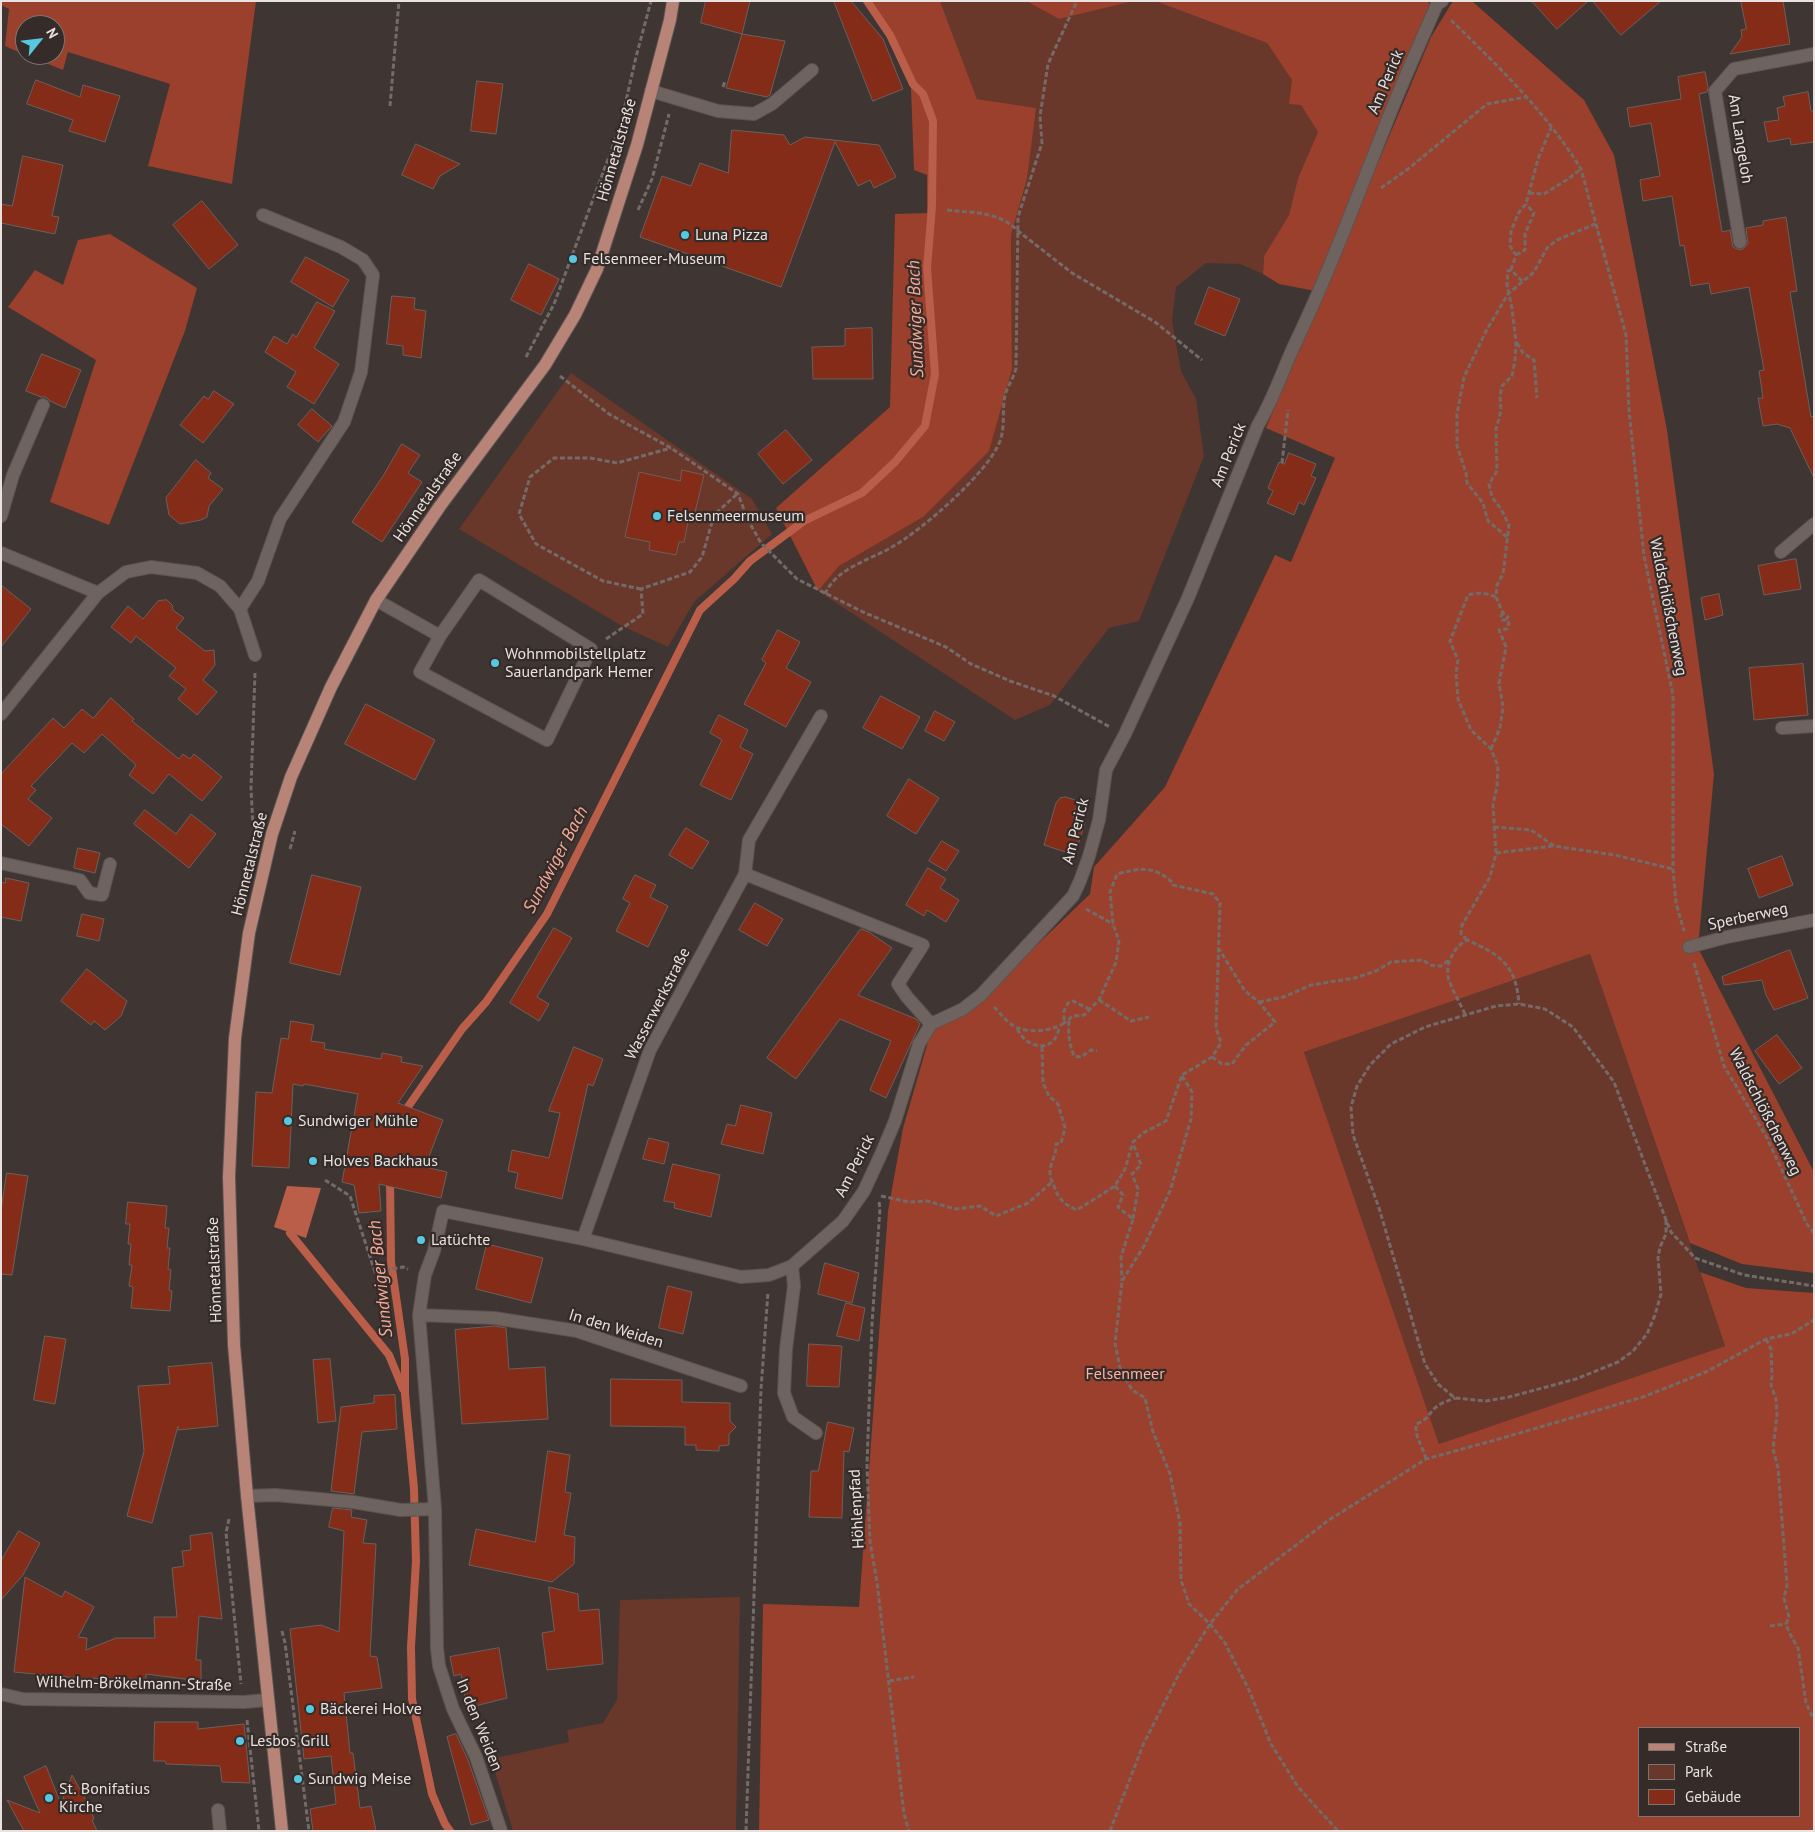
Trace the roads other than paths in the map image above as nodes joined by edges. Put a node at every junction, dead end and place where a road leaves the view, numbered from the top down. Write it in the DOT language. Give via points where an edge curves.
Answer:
graph roads {
  1 [pos="673,1"];
  2 [pos="1439,5"];
  3 [pos="1814,54"];
  4 [pos="812,70"];
  5 [pos="651,91"];
  6 [pos="263,215"];
  7 [pos="1740,242"];
  8 [pos="43,405"];
  9 [pos="1,516"];
  10 [pos="1814,524"];
  11 [pos="1781,552"];
  12 [pos="1,553"];
  13 [pos="98,593"];
  14 [pos="376,600"];
  15 [pos="240,609"];
  16 [pos="440,636"];
  17 [pos="255,655"];
  18 [pos="3,707"];
  19 [pos="821,716"];
  20 [pos="1814,726"];
  21 [pos="1782,728"];
  22 [pos="1,863"];
  23 [pos="110,864"];
  24 [pos="745,874"];
  25 [pos="1814,920"];
  26 [pos="1689,947"];
  27 [pos="931,1024"];
  28 [pos="443,1210"];
  29 [pos="583,1239"];
  30 [pos="792,1266"];
  31 [pos="419,1315"];
  32 [pos="741,1386"];
  33 [pos="816,1433"];
  34 [pos="247,1496"];
  35 [pos="432,1509"];
  36 [pos="1,1694"];
  37 [pos="267,1700"];
  38 [pos="218,1810"];
  39 [pos="220,1831"];
  40 [pos="282,1831"];
  41 [pos="501,1831"];
  1 -- 5 [label="main road, Hönnetalstraße"];
  2 -- 27 [label="street, Am Perick" via="1384,128 1318,296 1258,425 1188,598 1106,770 1096,829 1073,896 981,995"];
  3 -- 7 [label="street, Am Langeloh" via="1734,69 1715,91"];
  4 -- 5 [label="street" via="772,104 754,114 718,111"];
  5 -- 14 [label="main road, Hönnetalstraße" via="614,221 576,316 545,365 440,506"];
  6 -- 15 [label="street" via="341,247 363,260 373,275 361,372 344,422 280,520 258,581"];
  8 -- 9 [label="street" via="13,474"];
  10 -- 11 [label="street"];
  12 -- 13 [label="street"];
  13 -- 15 [label="street" via="126,572 151,567 197,573 220,586"];
  13 -- 18 [label="street"];
  14 -- 16 [label="street"];
  14 -- 34 [label="main road, Hönnetalstraße" via="330,687 291,777 272,834 249,933 235,1038 229,1167 234,1345"];
  15 -- 17 [label="street"];
  16 -- 16 [label="street" via="420,672 547,740 591,649 479,580"];
  19 -- 24 [label="street" via="749,840"];
  20 -- 21 [label="street"];
  22 -- 23 [label="street" via="80,880 89,893 102,895"];
  24 -- 27 [label="street" via="923,945 898,984"];
  24 -- 29 [label="street, Wasserwerkstraße" via="650,1050"];
  25 -- 26 [label="street, Sperberweg"];
  27 -- 30 [label="street, Am Perick" via="919,1044 895,1121 864,1191 843,1222"];
  28 -- 29 [label="street, Am Perick"];
  28 -- 31 [label="street, In den Weiden" via="425,1275"];
  29 -- 30 [label="street, Am Perick" via="741,1277 770,1276"];
  30 -- 33 [label="street" via="794,1286 784,1393 793,1417"];
  31 -- 32 [label="street, In den Weiden" via="494,1318 577,1331"];
  31 -- 35 [label="street, In den Weiden"];
  34 -- 35 [label="street" via="275,1494 401,1510"];
  34 -- 37 [label="main road, Hönnetalstraße"];
  35 -- 41 [label="street, In den Weiden" via="439,1666 453,1709 476,1757"];
  36 -- 37 [label="street, Wilhelm-Brökelmann-Straße" via="23,1699"];
  37 -- 40 [label="main road, Hönnetalstraße"];
  38 -- 39 [label="street"];
}
